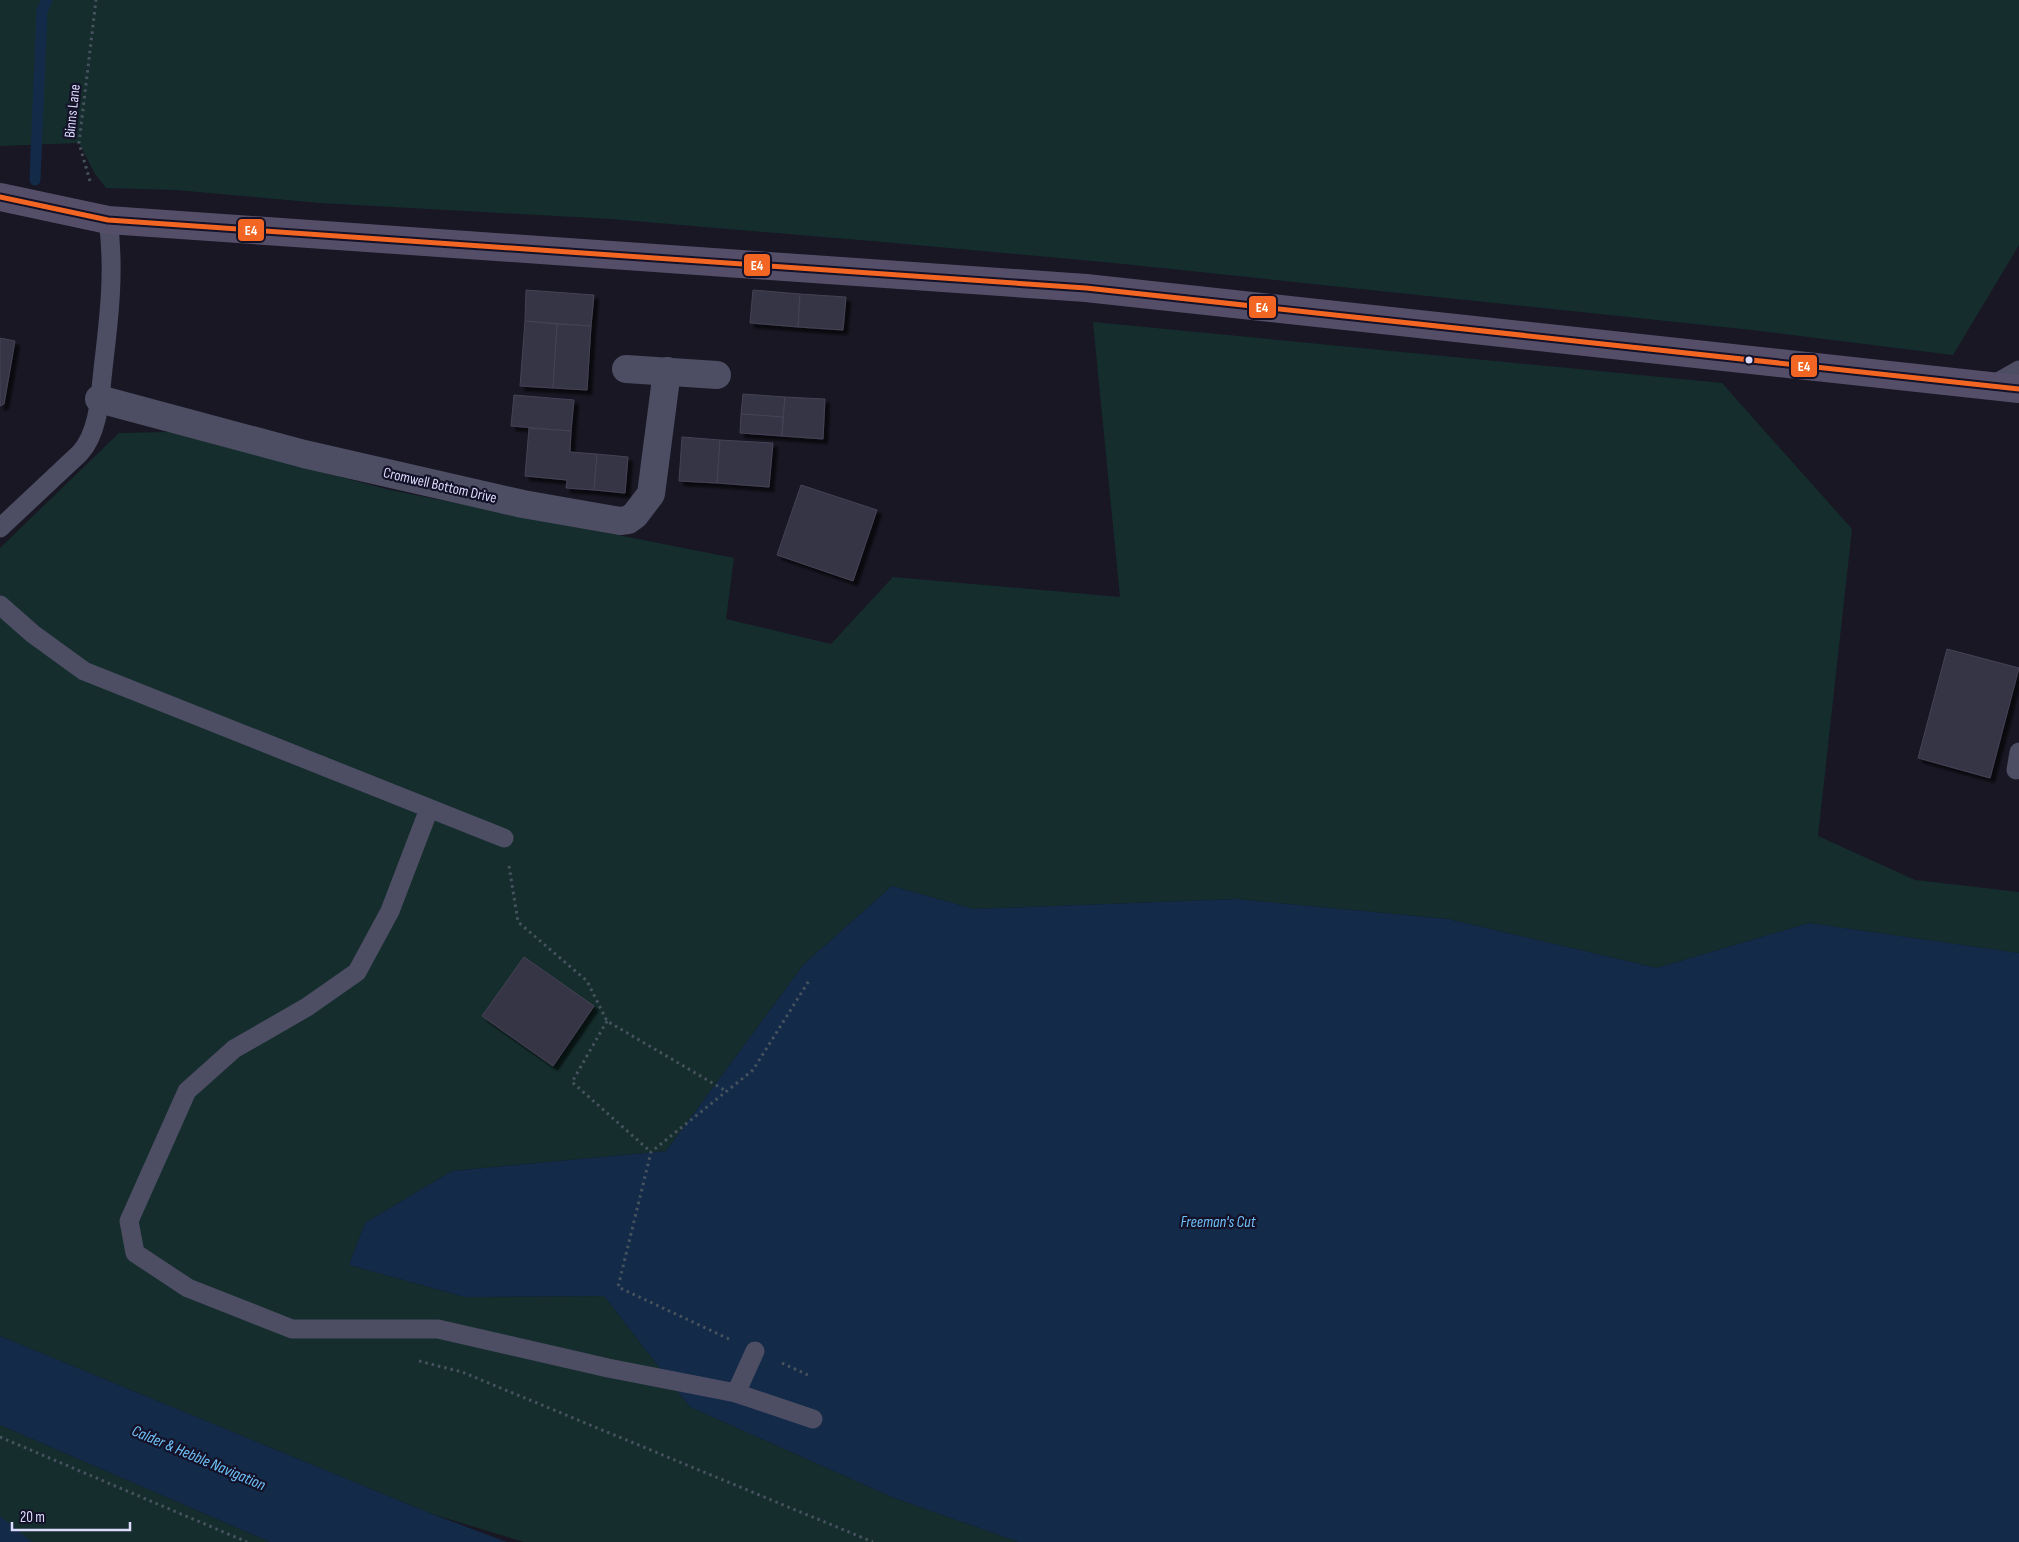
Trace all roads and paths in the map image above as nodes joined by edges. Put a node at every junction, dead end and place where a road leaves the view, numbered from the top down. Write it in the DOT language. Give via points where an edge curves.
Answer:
graph roads {
  1 [pos="96,0"];
  2 [pos="0,197"];
  3 [pos="108,220"];
  4 [pos="626,369"];
  5 [pos="2019,370"];
  6 [pos="668,371"];
  7 [pos="717,375"];
  8 [pos="1990,386"];
  9 [pos="2019,389"];
  10 [pos="99,399"];
  11 [pos="0,528"];
  12 [pos="0,605"];
  13 [pos="429,809"];
  14 [pos="504,838"];
  15 [pos="810,979"];
  16 [pos="607,1020"];
  17 [pos="726,1091"];
  18 [pos="651,1152"];
  19 [pos="755,1351"];
  20 [pos="415,1360"];
  21 [pos="810,1376"];
  22 [pos="736,1393"];
  23 [pos="813,1419"];
  24 [pos="0,1437"];
  25 [pos="247,1542"];
  26 [pos="873,1542"];
  1 -- 3 [label="path, Binns Lane" via="79,143 90,181"];
  2 -- 3 [label="main road"];
  3 -- 8 [label="main road" via="1086,288"];
  3 -- 10 [label="lane" via="111,300"];
  4 -- 6 [label="street"];
  5 -- 8 [label="lane"];
  6 -- 7 [label="street"];
  6 -- 10 [label="street, Cromwell Bottom Drive" via="650,494 635,515 620,521 524,504 304,454"];
  8 -- 9 [label="main road"];
  10 -- 11 [label="lane" via="90,440 85,448"];
  12 -- 13 [label="lane" via="33,634 84,670"];
  13 -- 14 [label="lane"];
  13 -- 22 [label="lane" via="390,911 357,972 307,1007 234,1048 187,1091 130,1221 135,1253 188,1288 292,1329 438,1329"];
  14 -- 16 [label="path" via="518,922 587,982"];
  15 -- 17 [label="path" via="753,1070"];
  16 -- 17 [label="path"];
  16 -- 18 [label="path" via="572,1082"];
  17 -- 18 [label="path"];
  18 -- 19 [label="path" via="618,1287"];
  19 -- 21 [label="path"];
  19 -- 22 [label="lane"];
  20 -- 26 [label="path" via="462,1372"];
  22 -- 23 [label="lane"];
  24 -- 25 [label="path"];
}
